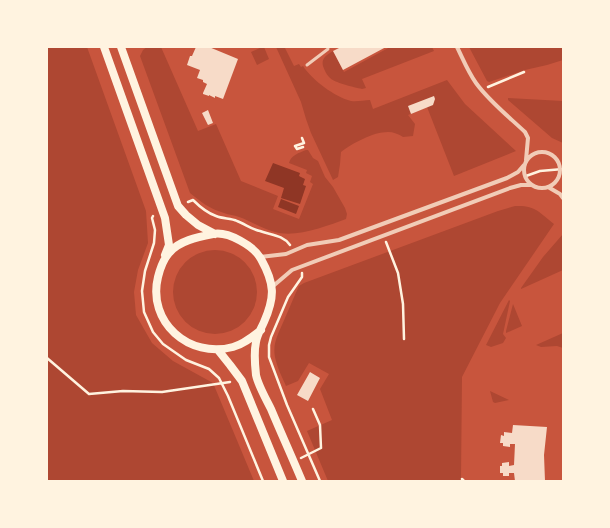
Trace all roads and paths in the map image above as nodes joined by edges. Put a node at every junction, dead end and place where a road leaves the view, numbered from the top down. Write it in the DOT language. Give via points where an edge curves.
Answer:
graph roads {
  1 [pos="104,47"];
  2 [pos="122,47"];
  3 [pos="457,47"];
  4 [pos="328,49"];
  5 [pos="307,65"];
  6 [pos="524,72"];
  7 [pos="481,90"];
  8 [pos="302,138"];
  9 [pos="303,147"];
  10 [pos="526,160"];
  11 [pos="556,160"];
  12 [pos="563,160"];
  13 [pos="524,165"];
  14 [pos="563,176"];
  15 [pos="558,179"];
  16 [pos="531,185"];
  17 [pos="548,187"];
  18 [pos="563,198"];
  19 [pos="216,234"];
  20 [pos="383,235"];
  21 [pos="260,257"];
  22 [pos="160,267"];
  23 [pos="272,287"];
  24 [pos="260,330"];
  25 [pos="404,339"];
  26 [pos="218,350"];
  27 [pos="47,358"];
  28 [pos="242,381"];
  29 [pos="313,409"];
  30 [pos="294,462"];
  31 [pos="283,481"];
  32 [pos="302,481"];
  1 -- 22 [label="main road" via="165,218 169,245"];
  2 -- 19 [label="main road" via="178,206 198,225"];
  3 -- 7 [label="street"];
  4 -- 5 [label="lane"];
  6 -- 7 [label="path"];
  7 -- 10 [label="street" via="525,132 528,138"];
  8 -- 9 [label="path" via="304,143 295,146 297,150"];
  10 -- 11 [label="street" via="541,152 550,154"];
  10 -- 13 [label="street"];
  11 -- 12 [label="street"];
  11 -- 15 [label="street" via="560,169"];
  13 -- 16 [label="street" via="523,171"];
  13 -- 21 [label="street" via="507,178 339,240 307,245 286,254"];
  14 -- 15 [label="street"];
  15 -- 17 [label="street"];
  16 -- 17 [label="street" via="539,188"];
  16 -- 20 [label="street" via="510,188"];
  17 -- 18 [label="street"];
  19 -- 21 [label="main road" via="231,237 248,245"];
  19 -- 22 [label="main road" via="182,243 169,252"];
  20 -- 23 [label="street" via="292,270"];
  20 -- 25 [label="path" via="398,273 403,304"];
  21 -- 23 [label="main road" via="269,274"];
  22 -- 26 [label="main road" via="156,293 158,306 166,324 180,339 198,348"];
  23 -- 24 [label="main road" via="268,312"];
  24 -- 26 [label="main road" via="234,347"];
  24 -- 30 [label="main road" via="256,341 256,376"];
  26 -- 28 [label="main road"];
  27 -- 28 [label="path" via="89,394 122,391 162,392"];
  28 -- 31 [label="main road"];
  29 -- 30 [label="path" via="320,425 321,448"];
  30 -- 32 [label="main road"];
}
